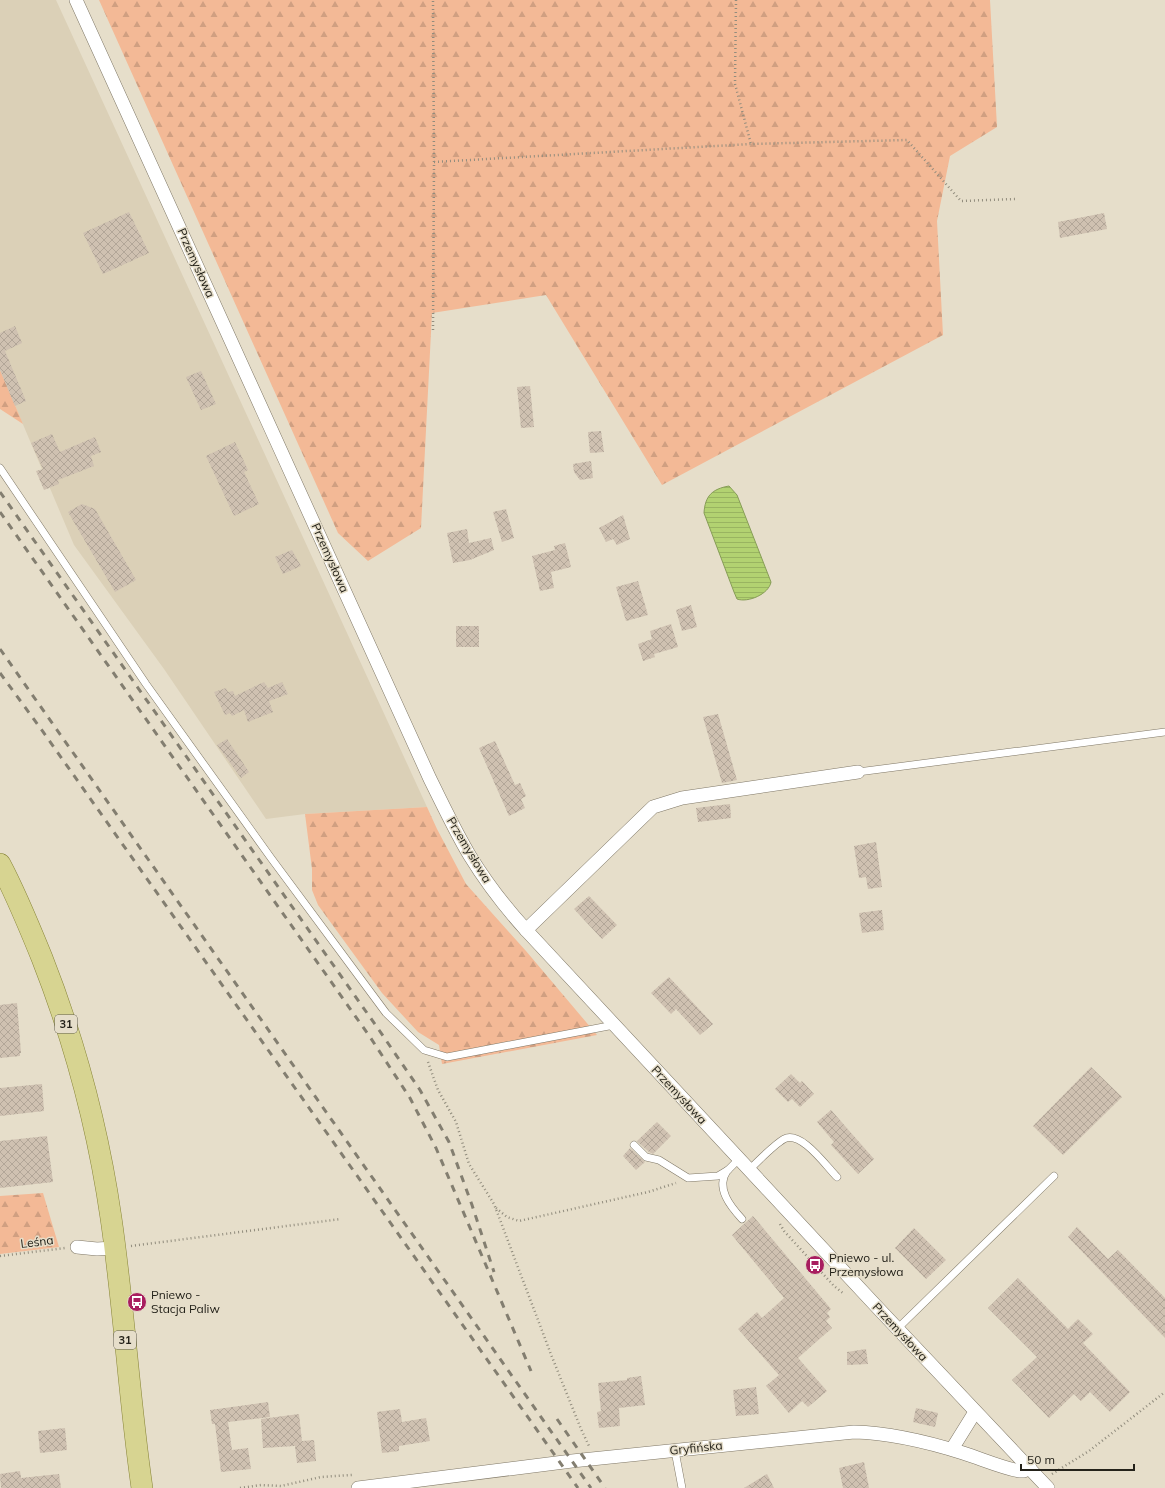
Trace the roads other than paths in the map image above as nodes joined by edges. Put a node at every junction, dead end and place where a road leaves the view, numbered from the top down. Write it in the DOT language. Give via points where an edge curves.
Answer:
graph roads {
  1 [pos="76,0"];
  2 [pos="0,468"];
  3 [pos="1165,732"];
  4 [pos="858,772"];
  5 [pos="0,864"];
  6 [pos="526,930"];
  7 [pos="614,1025"];
  8 [pos="634,1145"];
  9 [pos="739,1160"];
  10 [pos="728,1170"];
  11 [pos="749,1170"];
  12 [pos="1054,1176"];
  13 [pos="837,1177"];
  14 [pos="742,1219"];
  15 [pos="77,1247"];
  16 [pos="114,1248"];
  17 [pos="897,1329"];
  18 [pos="975,1412"];
  19 [pos="952,1449"];
  20 [pos="675,1451"];
  21 [pos="1030,1468"];
  22 [pos="1045,1484"];
  23 [pos="142,1488"];
  24 [pos="358,1488"];
  25 [pos="682,1488"];
  1 -- 6 [label="street, Przemysłowa" via="430,779 469,855 490,886"];
  2 -- 7 [label="lane" via="146,684 266,852 386,1013 424,1050 447,1057"];
  3 -- 4 [label="lane"];
  4 -- 6 [label="street" via="682,798 653,807"];
  5 -- 16 [label="main road, 31" via="27,921 75,1052 98,1145"];
  6 -- 7 [label="street, Przemysłowa"];
  7 -- 9 [label="street, Przemysłowa"];
  8 -- 10 [label="lane" via="646,1157 656,1158 692,1179 718,1176"];
  9 -- 10 [label="lane"];
  9 -- 11 [label="street, Przemysłowa"];
  10 -- 14 [label="lane" via="723,1185 724,1195"];
  11 -- 13 [label="lane" via="783,1139 792,1138 806,1144"];
  11 -- 17 [label="street, Przemysłowa"];
  12 -- 17 [label="lane"];
  15 -- 16 [label="street"];
  16 -- 23 [label="main road, 31"];
  17 -- 18 [label="street, Przemysłowa"];
  18 -- 19 [label="street"];
  18 -- 21 [label="street, Przemysłowa"];
  19 -- 20 [label="street, Gryfińska" via="891,1435 854,1432"];
  19 -- 21 [label="street, Gryfińska" via="1013,1470 1024,1471"];
  20 -- 24 [label="street, Gryfińska"];
  20 -- 25 [label="lane"];
  21 -- 22 [label="street, Przemysłowa"];
}
